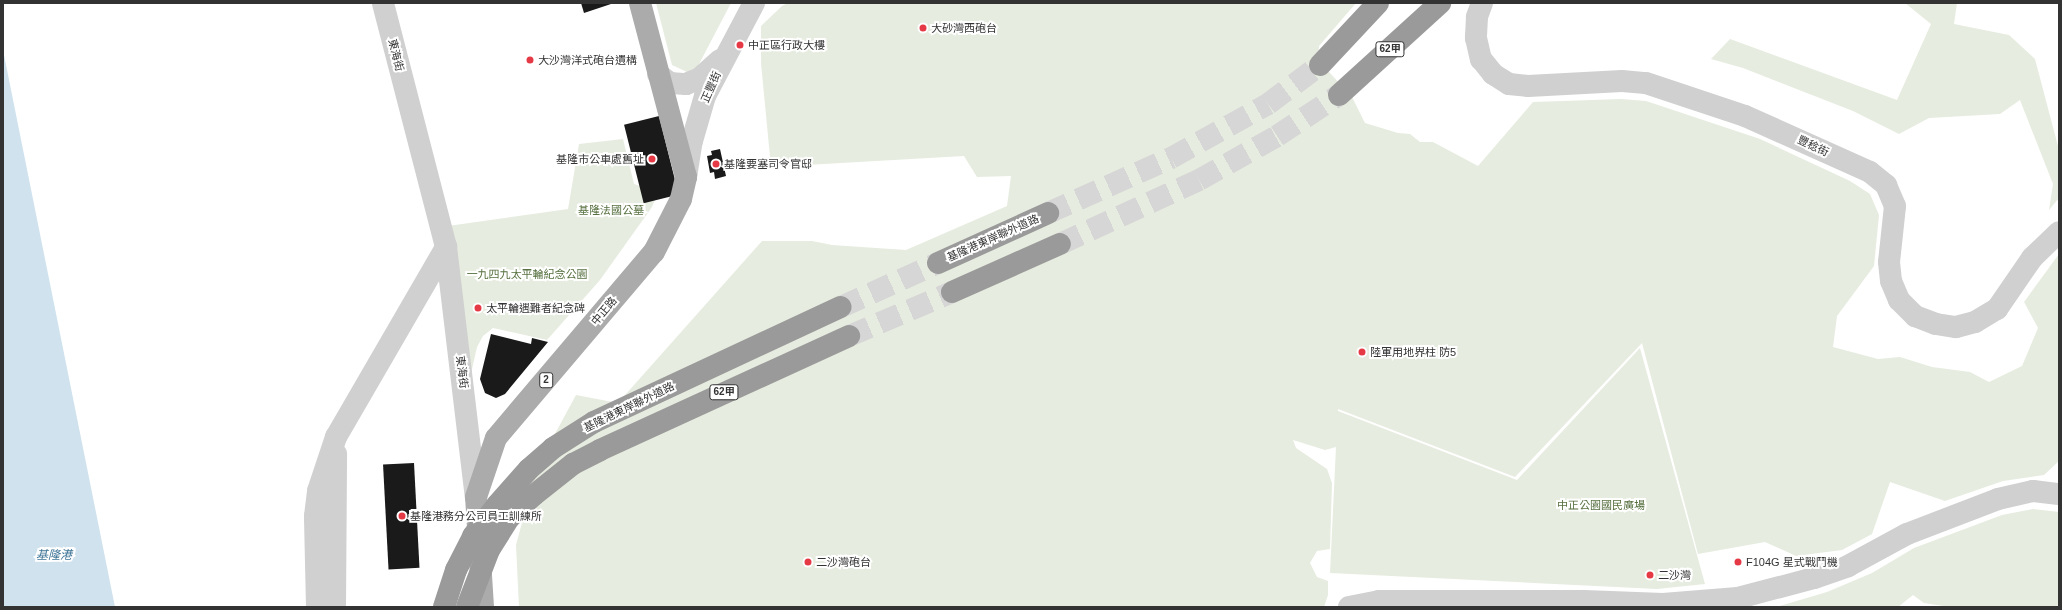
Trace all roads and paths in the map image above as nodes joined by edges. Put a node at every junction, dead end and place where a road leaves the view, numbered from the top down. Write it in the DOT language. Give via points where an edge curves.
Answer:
graph roads {
  1 [pos="383,3"];
  2 [pos="640,3"];
  3 [pos="754,3"];
  4 [pos="1378,3"];
  5 [pos="1440,3"];
  6 [pos="1482,3"];
  7 [pos="726,55"];
  8 [pos="1320,65"];
  9 [pos="658,74"];
  10 [pos="1339,95"];
  11 [pos="686,177"];
  12 [pos="1048,213"];
  13 [pos="2059,232"];
  14 [pos="1060,244"];
  15 [pos="446,246"];
  16 [pos="938,263"];
  17 [pos="952,292"];
  18 [pos="414,305"];
  19 [pos="841,307"];
  20 [pos="454,308"];
  21 [pos="849,336"];
  22 [pos="336,436"];
  23 [pos="2059,494"];
  24 [pos="476,497"];
  25 [pos="317,607"];
  26 [pos="335,607"];
  27 [pos="444,607"];
  28 [pos="467,607"];
  29 [pos="483,607"];
  30 [pos="1349,607"];
  1 -- 15 [label="street, 東海街"];
  2 -- 9 [label="main road, 中正路 / 2"];
  3 -- 7 [label="street, 正豐街"];
  4 -- 8 [label="highway"];
  5 -- 10 [label="highway, 62甲"];
  6 -- 13 [label="street, 豐稔街" via="1477,17 1476,38 1481,59 1493,74 1509,84 1528,86 1622,81 1661,87 1746,116 1870,172 1886,185 1895,206 1889,262 1891,281 1899,300 1915,316 1936,324 1956,326 1975,322 1997,309 2032,258"];
  7 -- 9 [label="street" via="700,78 686,84 670,83"];
  7 -- 11 [label="street, 正豐街" via="705,96 692,141"];
  9 -- 11 [label="main road, 中正路 / 2"];
  11 -- 24 [label="main road, 中正路 / 2" via="681,199 654,252 496,438"];
  12 -- 16 [label="highway, 基隆港東岸聯外道路"];
  14 -- 17 [label="highway"];
  15 -- 18 [label="street"];
  15 -- 20 [label="street, 東海街"];
  18 -- 20 [label="street" via="431,296 447,301"];
  18 -- 22 [label="street"];
  19 -- 27 [label="highway, 基隆港東岸聯外道路 / 62甲, bridge" via="594,422 553,448 529,469 497,504 474,536 456,570"];
  20 -- 24 [label="street, 東海街"];
  21 -- 28 [label="highway, 62甲, bridge" via="573,464 508,519 488,550"];
  22 -- 25 [label="street" via="318,491 315,516"];
  22 -- 26 [label="street"];
  23 -- 30 [label="street" via="2033,491 1998,499 1907,534 1842,568 1738,598 1663,604 1584,601 1379,601"];
  24 -- 29 [label="main road, 中正路 / 2"];
}
